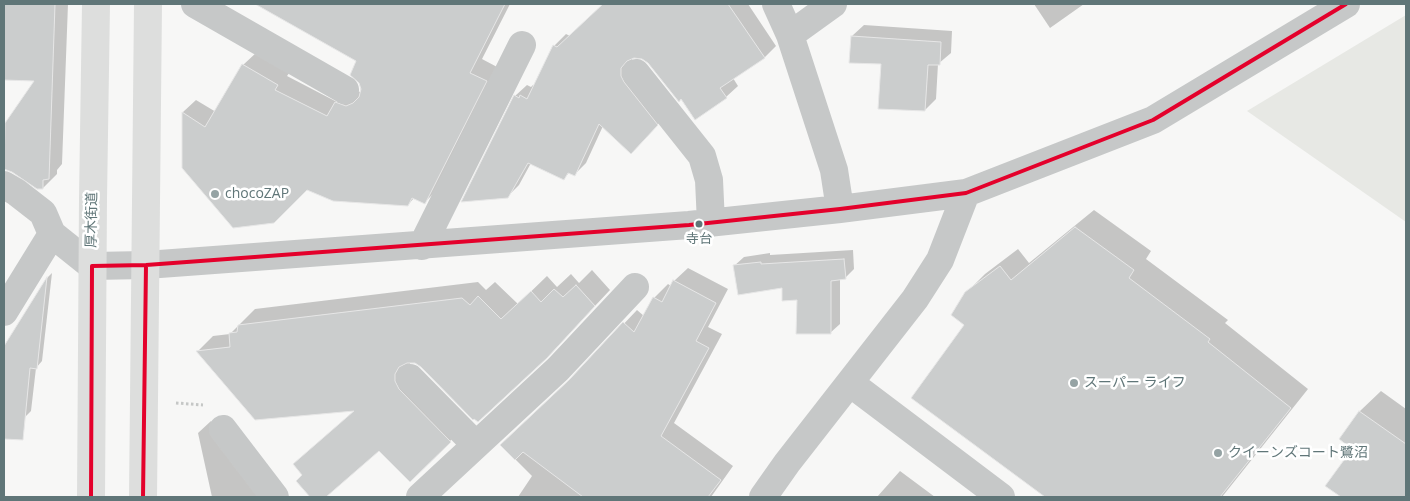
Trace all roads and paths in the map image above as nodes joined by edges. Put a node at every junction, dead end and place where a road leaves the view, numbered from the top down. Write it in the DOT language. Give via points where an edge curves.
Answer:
graph roads {
  1 [pos="96,4"];
  2 [pos="148,4"];
  3 [pos="195,4"];
  4 [pos="776,4"];
  5 [pos="833,4"];
  6 [pos="1346,4"];
  7 [pos="790,35"];
  8 [pos="522,45"];
  9 [pos="636,73"];
  10 [pos="346,90"];
  11 [pos="4,185"];
  12 [pos="966,193"];
  13 [pos="840,210"];
  14 [pos="711,223"];
  15 [pos="52,234"];
  16 [pos="422,246"];
  17 [pos="146,265"];
  18 [pos="92,266"];
  19 [pos="636,287"];
  20 [pos="4,312"];
  21 [pos="410,378"];
  22 [pos="850,383"];
  23 [pos="223,429"];
  24 [pos="476,445"];
  25 [pos="91,497"];
  26 [pos="142,497"];
  27 [pos="275,497"];
  28 [pos="420,497"];
  29 [pos="763,497"];
  30 [pos="1001,497"];
  1 -- 18 [label="highway, 厚木街道"];
  2 -- 17 [label="highway"];
  3 -- 10 [label="street"];
  4 -- 7 [label="street"];
  5 -- 7 [label="street"];
  6 -- 12 [label="street" via="1153,120"];
  7 -- 13 [label="street" via="834,170"];
  8 -- 16 [label="street"];
  9 -- 14 [label="street" via="702,156 709,180"];
  11 -- 15 [label="street" via="43,213"];
  12 -- 13 [label="street"];
  12 -- 22 [label="street" via="940,260"];
  13 -- 14 [label="street"];
  14 -- 16 [label="street"];
  15 -- 18 [label="street"];
  15 -- 20 [label="street"];
  16 -- 17 [label="street"];
  17 -- 18 [label="street"];
  17 -- 26 [label="highway"];
  18 -- 25 [label="highway, 厚木街道"];
  19 -- 24 [label="street" via="558,369"];
  21 -- 24 [label="street"];
  22 -- 29 [label="street"];
  22 -- 30 [label="street"];
  23 -- 27 [label="street"];
  24 -- 28 [label="street"];
}
